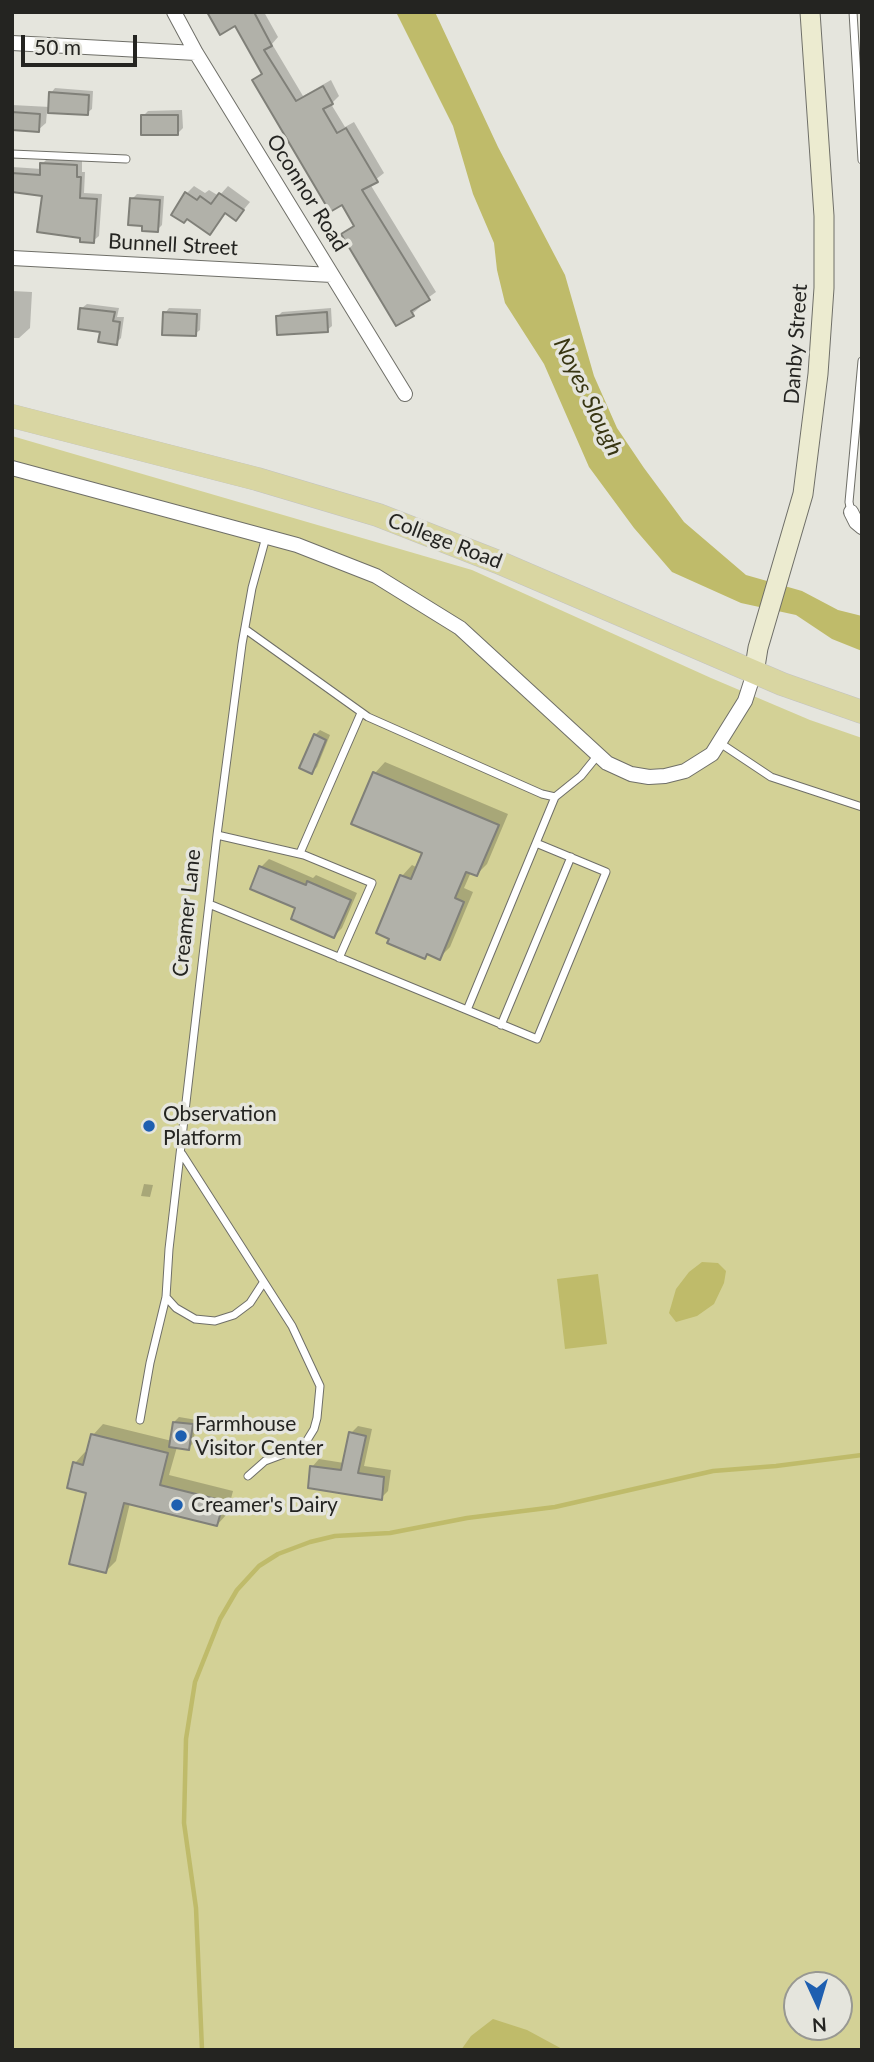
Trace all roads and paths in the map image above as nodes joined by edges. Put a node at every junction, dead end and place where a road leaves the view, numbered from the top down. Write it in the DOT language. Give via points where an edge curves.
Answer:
graph roads {
  1 [pos="174,12"];
  2 [pos="810,12"];
  3 [pos="853,12"];
  4 [pos="12,43"];
  5 [pos="196,52"];
  6 [pos="12,154"];
  7 [pos="126,159"];
  8 [pos="862,160"];
  9 [pos="12,258"];
  10 [pos="332,275"];
  11 [pos="862,361"];
  12 [pos="405,394"];
  13 [pos="12,416"];
  14 [pos="12,468"];
  15 [pos="851,512"];
  16 [pos="862,527"];
  17 [pos="266,537"];
  18 [pos="245,629"];
  19 [pos="754,673"];
  20 [pos="862,712"];
  21 [pos="361,713"];
  22 [pos="720,743"];
  23 [pos="599,755"];
  24 [pos="555,797"];
  25 [pos="862,807"];
  26 [pos="217,835"];
  27 [pos="536,843"];
  28 [pos="300,853"];
  29 [pos="571,857"];
  30 [pos="209,904"];
  31 [pos="339,958"];
  32 [pos="467,1010"];
  33 [pos="501,1025"];
  34 [pos="182,1153"];
  35 [pos="262,1283"];
  36 [pos="166,1297"];
  37 [pos="140,1420"];
  38 [pos="248,1476"];
  1 -- 5 [label="street, Oconnor Road"];
  2 -- 19 [label="street, Danby Street" via="824,216 818,374 803,494"];
  3 -- 8 [label="lane"];
  4 -- 5 [label="street"];
  5 -- 10 [label="street, Oconnor Road"];
  6 -- 7 [label="lane"];
  9 -- 10 [label="street, Bunnell Street"];
  10 -- 12 [label="street, Oconnor Road"];
  11 -- 15 [label="lane"];
  13 -- 19 [label="main road, College Road" via="378,515"];
  14 -- 17 [label="street"];
  15 -- 16 [label="street"];
  17 -- 18 [label="lane, Creamer Lane"];
  17 -- 23 [label="street" via="354,566 433,610 504,666"];
  18 -- 21 [label="lane"];
  18 -- 26 [label="lane, Creamer Lane"];
  19 -- 20 [label="main road, College Road"];
  19 -- 22 [label="street" via="745,701"];
  21 -- 24 [label="lane"];
  21 -- 28 [label="lane"];
  22 -- 23 [label="street" via="697,765 665,776 631,774"];
  22 -- 25 [label="lane" via="771,777"];
  23 -- 24 [label="lane"];
  24 -- 27 [label="lane"];
  26 -- 28 [label="lane"];
  26 -- 30 [label="lane, Creamer Lane"];
  27 -- 29 [label="lane"];
  27 -- 32 [label="lane"];
  28 -- 31 [label="lane" via="372,883"];
  29 -- 33 [label="lane"];
  29 -- 33 [label="lane" via="606,872 553,1001 537,1039"];
  30 -- 31 [label="lane"];
  30 -- 34 [label="lane, Creamer Lane"];
  31 -- 32 [label="lane"];
  32 -- 33 [label="lane"];
  34 -- 35 [label="lane"];
  34 -- 36 [label="lane, Creamer Lane"];
  35 -- 36 [label="lane" via="250,1303 215,1321 195,1319"];
  35 -- 38 [label="lane" via="292,1326 320,1386 317,1418 306,1442 265,1461"];
  36 -- 37 [label="lane, Creamer Lane"];
}
